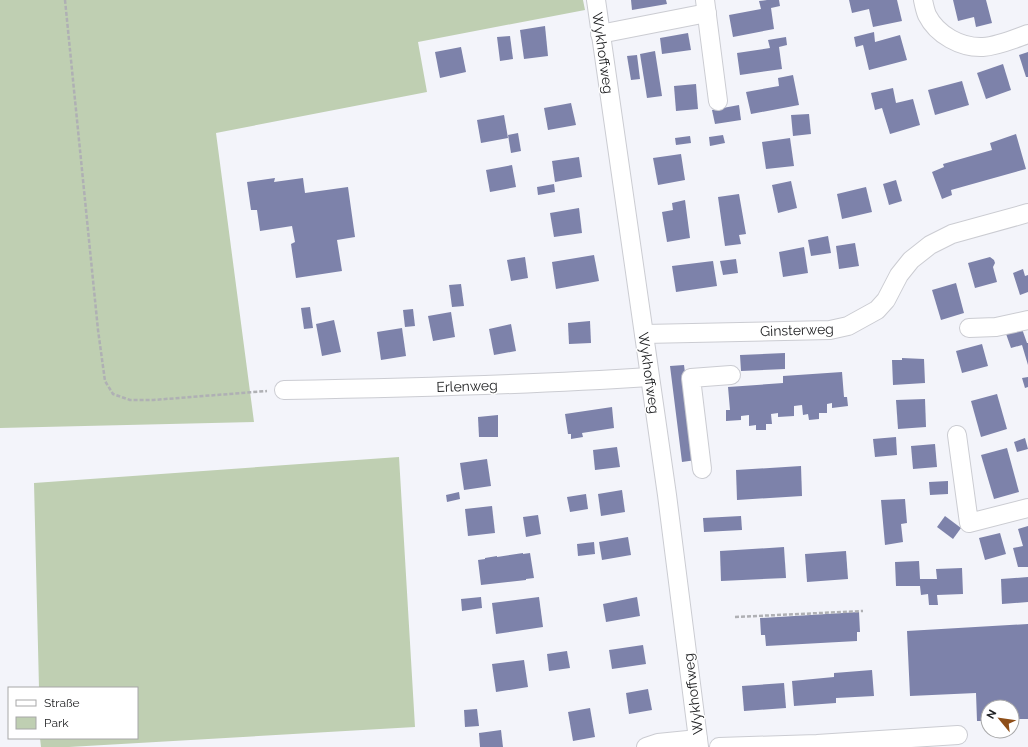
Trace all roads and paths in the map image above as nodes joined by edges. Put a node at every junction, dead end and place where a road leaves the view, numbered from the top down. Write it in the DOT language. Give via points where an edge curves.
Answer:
graph roads {
  1 [pos="65,0"];
  2 [pos="596,0"];
  3 [pos="923,0"];
  4 [pos="706,6"];
  5 [pos="600,34"];
  6 [pos="1028,34"];
  7 [pos="718,101"];
  8 [pos="1028,213"];
  9 [pos="1028,320"];
  10 [pos="969,328"];
  11 [pos="644,334"];
  12 [pos="731,375"];
  13 [pos="649,377"];
  14 [pos="284,390"];
  15 [pos="958,435"];
  16 [pos="702,469"];
  17 [pos="1028,508"];
  18 [pos="863,611"];
  19 [pos="735,616"];
  20 [pos="958,735"];
  21 [pos="699,743"];
  22 [pos="646,747"];
  23 [pos="719,747"];
  1 -- 14 [label="path" via="105,381 113,394 130,400"];
  2 -- 5 [label="street, Wykhoffweg"];
  3 -- 6 [label="street" via="927,14 935,26 954,41 968,46 984,47"];
  4 -- 5 [label="street"];
  4 -- 7 [label="street"];
  5 -- 11 [label="street, Wykhoffweg"];
  8 -- 11 [label="street, Ginsterweg" via="952,234 930,245 911,260 877,310 848,326 830,330"];
  9 -- 10 [label="street" via="996,327"];
  11 -- 13 [label="street, Wykhoffweg"];
  12 -- 16 [label="street" via="691,378"];
  13 -- 14 [label="street, Erlenweg" via="566,383"];
  13 -- 21 [label="street, Wykhoffweg"];
  15 -- 17 [label="street" via="969,523"];
  18 -- 19 [label="path"];
  20 -- 23 [label="street"];
  21 -- 22 [label="street" via="658,743"];
}
